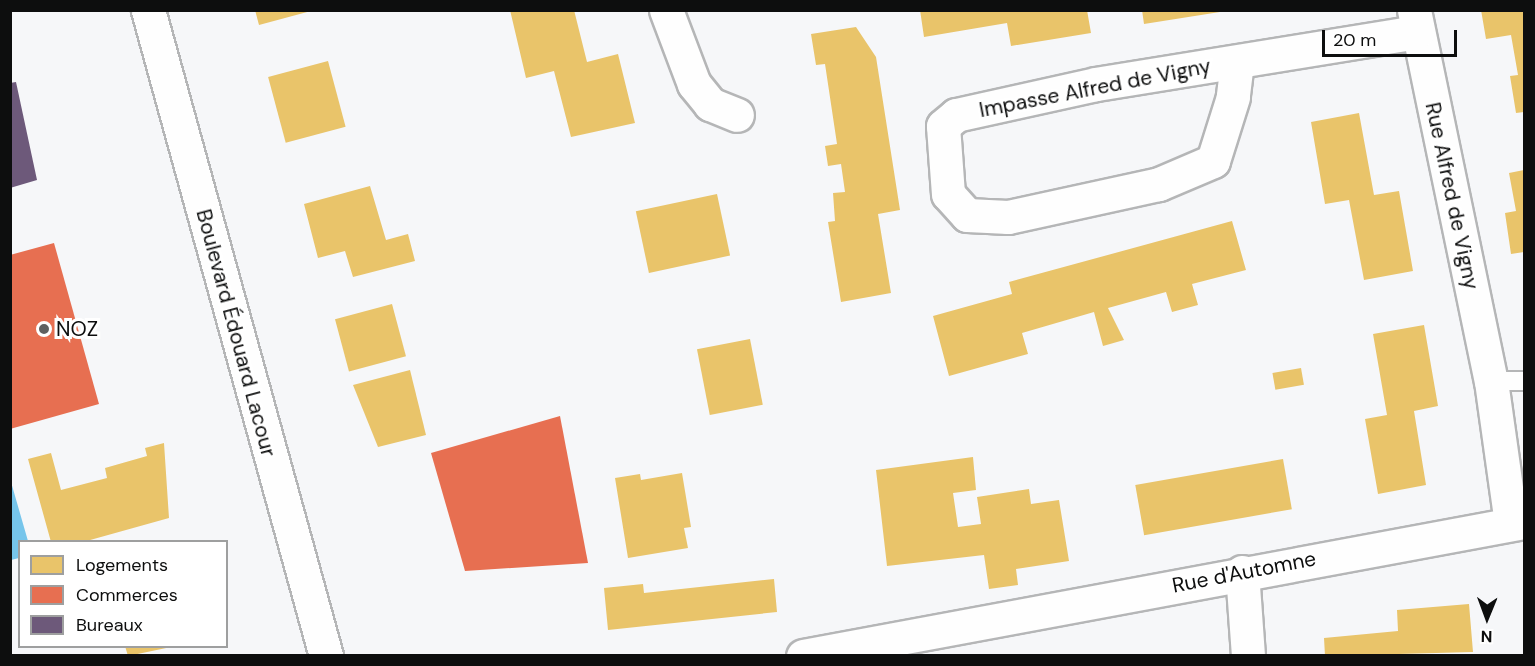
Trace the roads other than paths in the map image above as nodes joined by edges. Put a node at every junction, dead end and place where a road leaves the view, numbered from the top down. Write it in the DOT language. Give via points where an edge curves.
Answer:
graph roads {
  1 [pos="148,10"];
  2 [pos="666,10"];
  3 [pos="1415,21"];
  4 [pos="1237,62"];
  5 [pos="737,115"];
  6 [pos="1491,381"];
  7 [pos="1524,381"];
  8 [pos="1518,523"];
  9 [pos="1242,572"];
  10 [pos="326,656"];
  11 [pos="803,656"];
  12 [pos="1248,656"];
  1 -- 10 [label="street, Boulevard Édouard Lacour"];
  2 -- 5 [label="street" via="694,84 710,104"];
  3 -- 4 [label="street, Impasse Alfred de Vigny"];
  3 -- 6 [label="street, Rue Alfred de Vigny"];
  4 -- 4 [label="street, Impasse Alfred de Vigny" via="1096,84 956,115 943,126 948,194 967,215 1008,217 1159,184 1214,161 1233,97"];
  6 -- 7 [label="lane"];
  6 -- 8 [label="street, Rue d'Automne"];
  8 -- 9 [label="street, Rue d'Automne"];
  9 -- 11 [label="street, Rue d'Automne"];
  9 -- 12 [label="street"];
}
